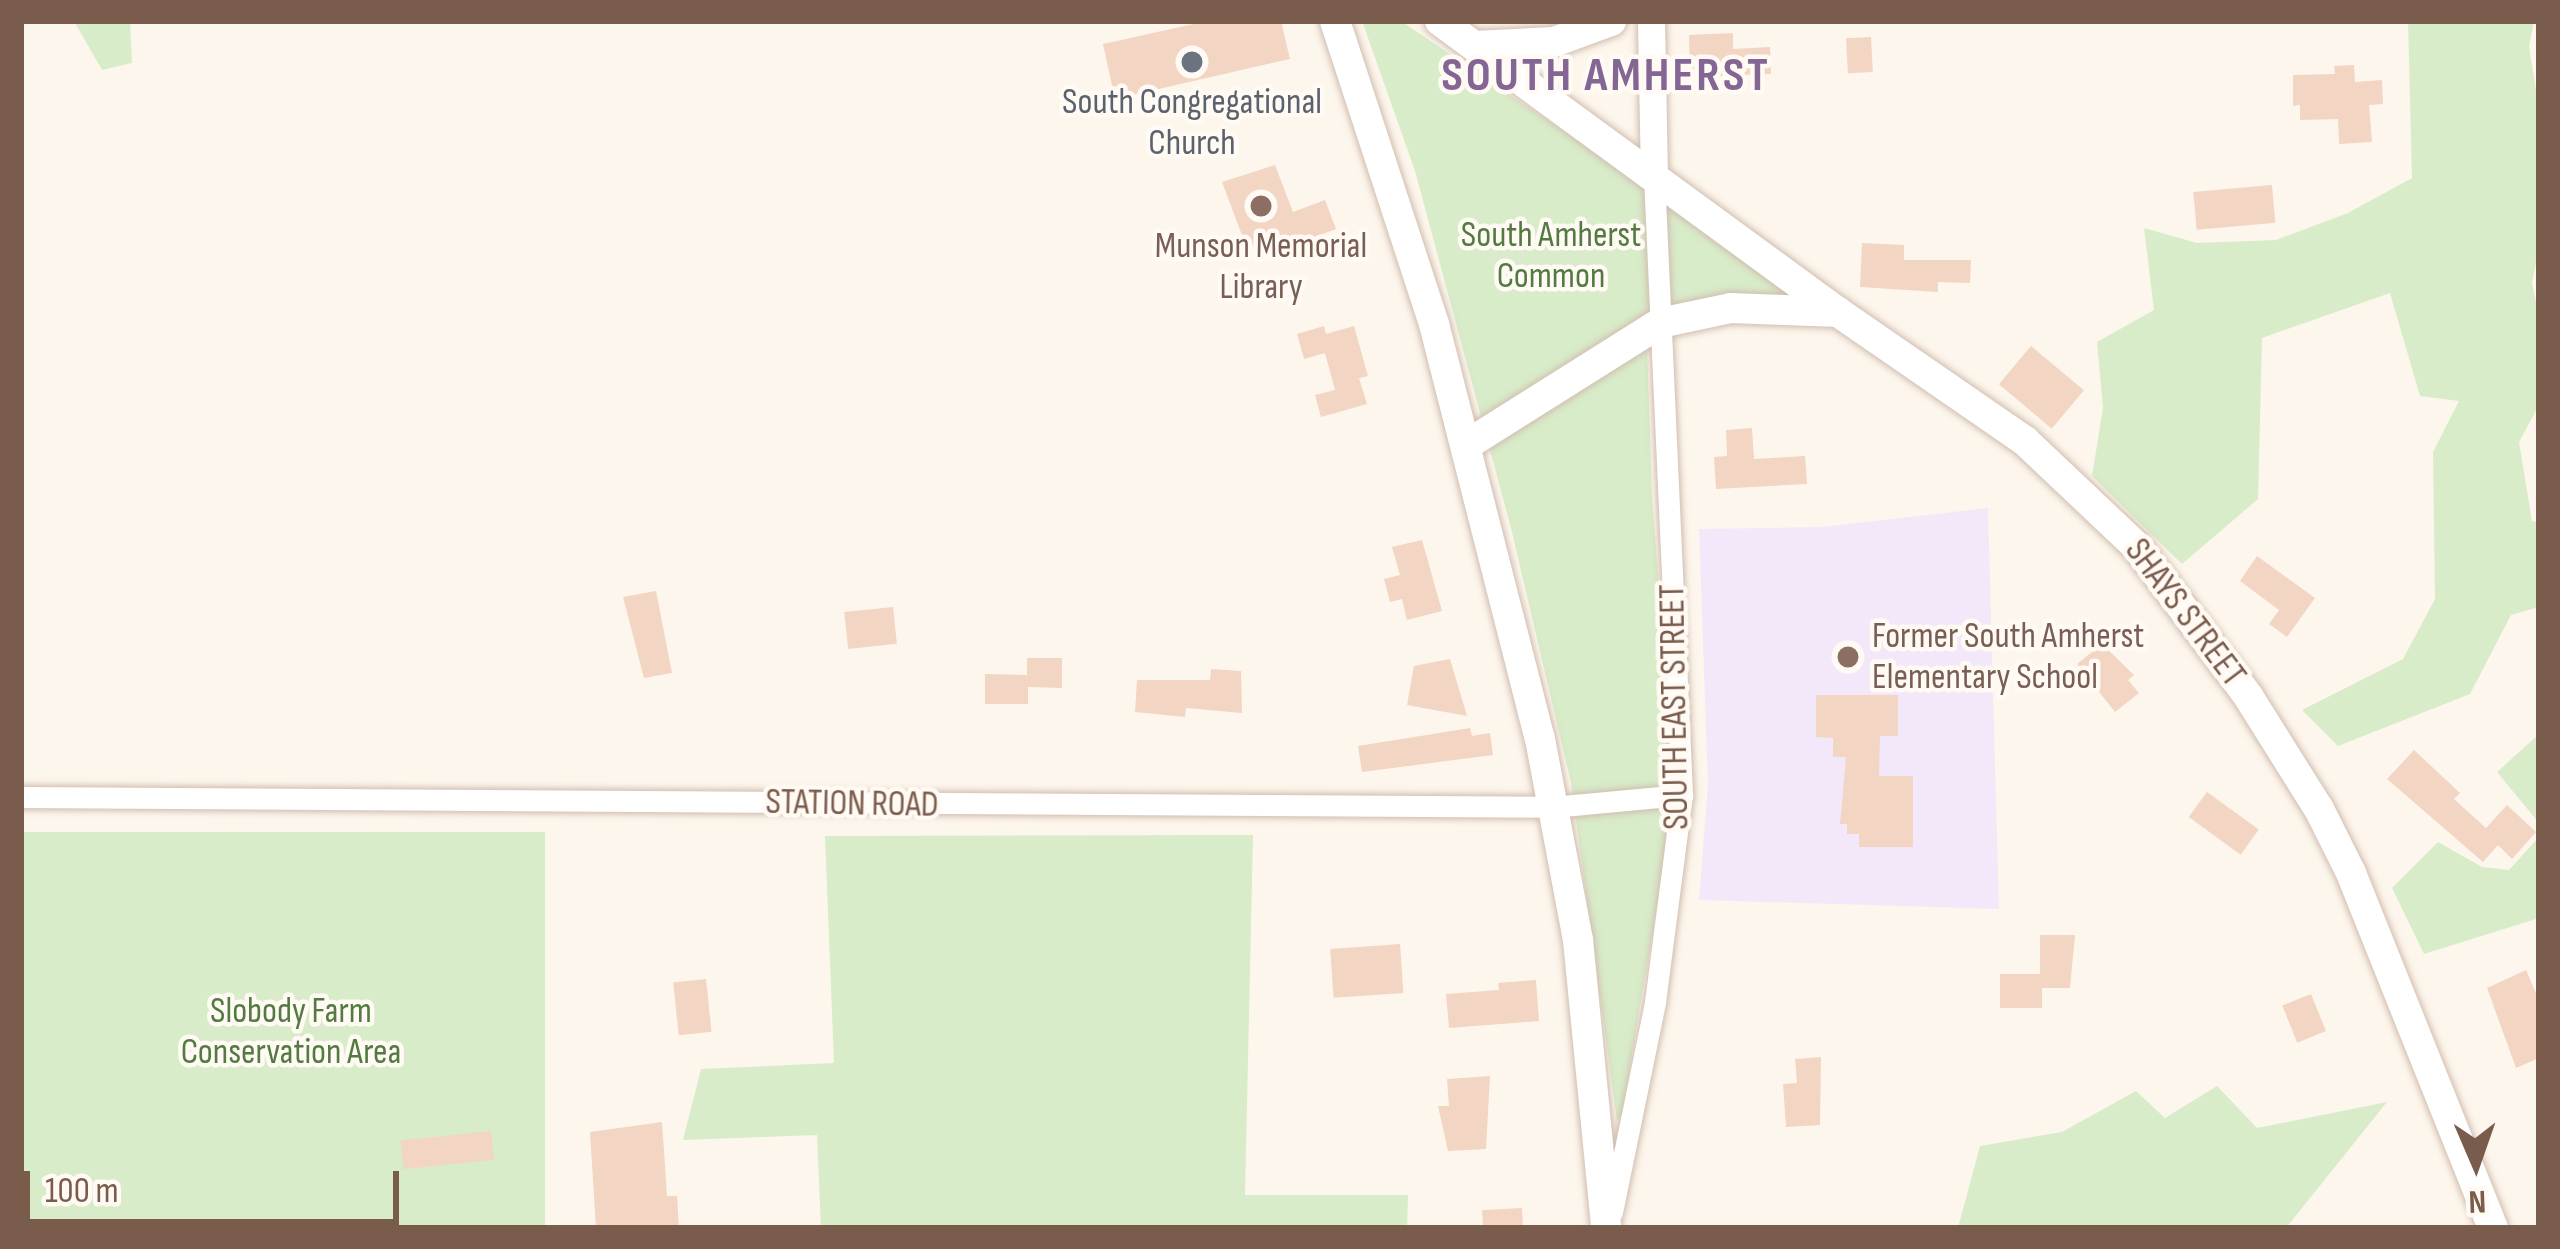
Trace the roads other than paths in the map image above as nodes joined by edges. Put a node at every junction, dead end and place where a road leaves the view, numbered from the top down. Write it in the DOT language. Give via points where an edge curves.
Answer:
graph roads {
  1 [pos="1335,21"];
  2 [pos="1440,21"];
  3 [pos="1611,21"];
  4 [pos="1651,21"];
  5 [pos="1475,46"];
  6 [pos="1654,176"];
  7 [pos="1838,312"];
  8 [pos="1660,323"];
  9 [pos="1468,444"];
  10 [pos="1682,795"];
  11 [pos="21,797"];
  12 [pos="1552,807"];
  13 [pos="1607,1228"];
  14 [pos="2493,1228"];
  1 -- 9 [label="main road, SOUTH EAST STREET"];
  2 -- 5 [label="main road"];
  3 -- 5 [label="main road" via="1533,45"];
  4 -- 6 [label="street"];
  5 -- 6 [label="main road"];
  6 -- 7 [label="main road, SHAYS STREET"];
  6 -- 8 [label="street, SOUTH EAST STREET"];
  7 -- 8 [label="main road" via="1730,308"];
  7 -- 14 [label="main road, SHAYS STREET" via="2080,488 2149,561 2248,696 2350,872"];
  8 -- 9 [label="main road"];
  8 -- 10 [label="street, SOUTH EAST STREET"];
  9 -- 12 [label="main road, SOUTH EAST STREET"];
  10 -- 12 [label="street, STATION ROAD"];
  10 -- 13 [label="street, SOUTH EAST STREET" via="1655,1002"];
  11 -- 12 [label="street, STATION ROAD"];
  12 -- 13 [label="main road, SOUTH EAST STREET" via="1578,940"];
}
